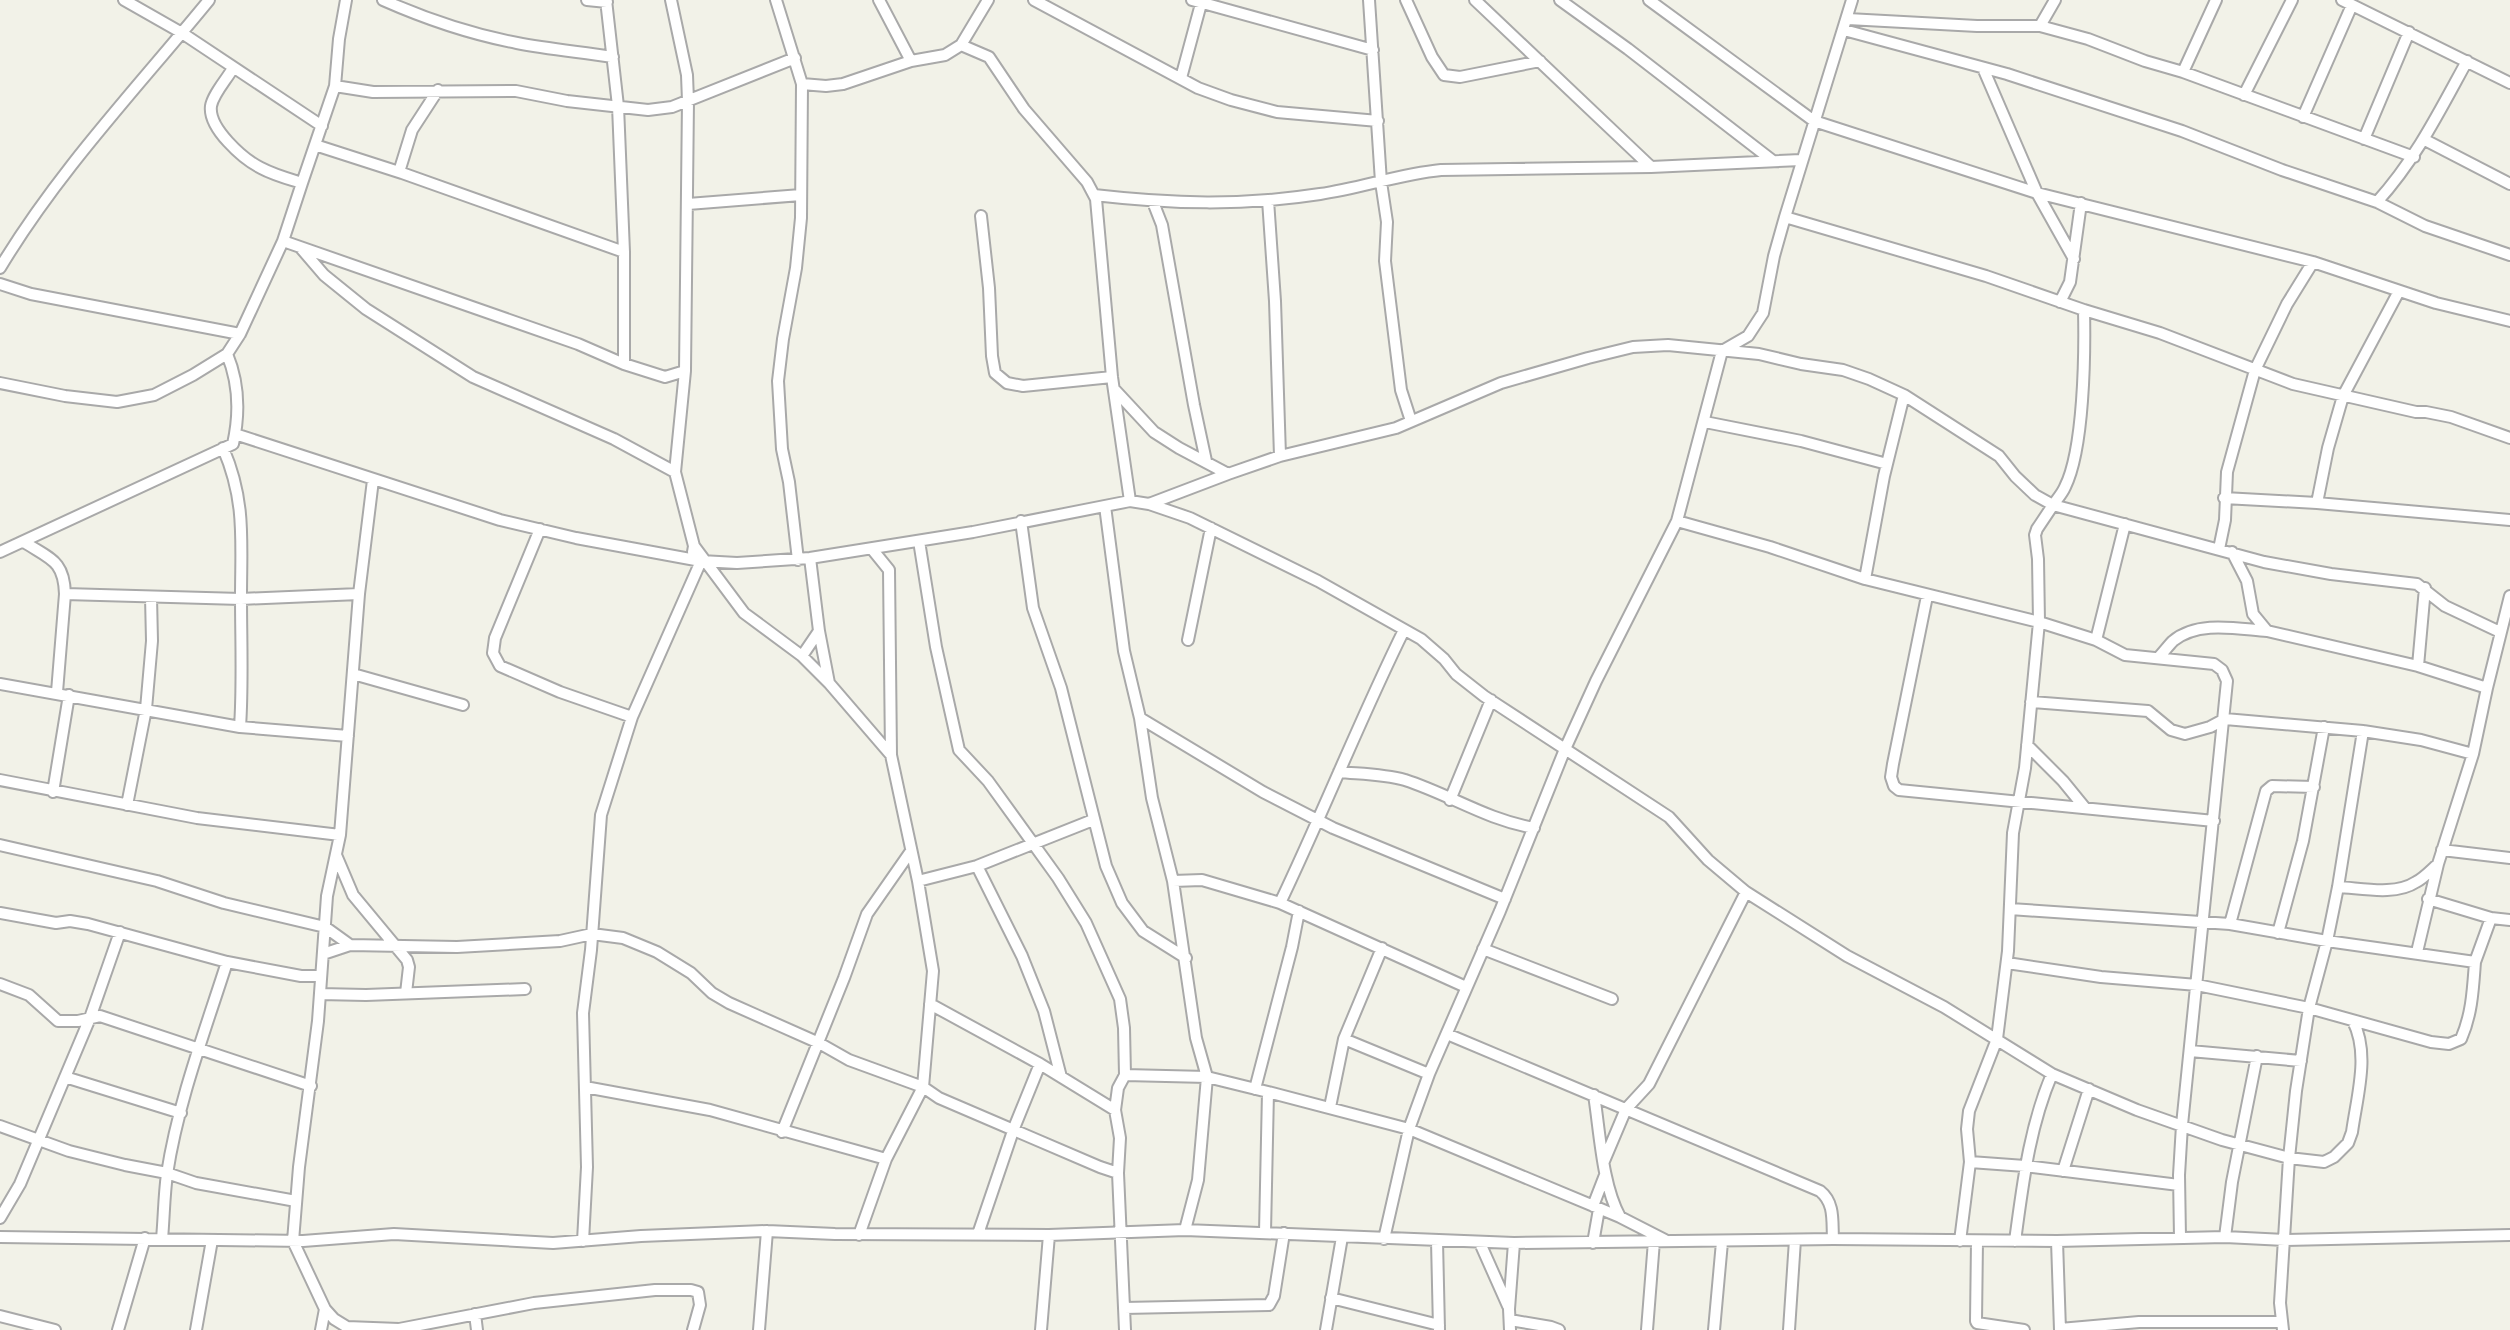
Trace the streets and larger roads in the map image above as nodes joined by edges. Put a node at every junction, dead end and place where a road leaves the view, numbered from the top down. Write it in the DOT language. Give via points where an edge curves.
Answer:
graph roads {
  1 [pos="124,0"];
  2 [pos="209,0"];
  3 [pos="346,0"];
  4 [pos="383,0"];
  5 [pos="586,0"];
  6 [pos="671,0"];
  7 [pos="776,0"];
  8 [pos="879,0"];
  9 [pos="1034,0"];
  10 [pos="1369,0"];
  11 [pos="1406,0"];
  12 [pos="1475,0"];
  13 [pos="1560,0"];
  14 [pos="1649,0"];
  15 [pos="1852,0"];
  16 [pos="2055,0"];
  17 [pos="2216,0"];
  18 [pos="2292,0"];
  19 [pos="606,1"];
  20 [pos="1199,1"];
  21 [pos="984,3"];
  22 [pos="2347,3"];
  23 [pos="1846,24"];
  24 [pos="2040,26"];
  25 [pos="2409,32"];
  26 [pos="182,33"];
  27 [pos="961,45"];
  28 [pos="1373,50"];
  29 [pos="613,57"];
  30 [pos="795,58"];
  31 [pos="911,61"];
  32 [pos="1540,61"];
  33 [pos="2467,61"];
  34 [pos="233,68"];
  35 [pos="1983,68"];
  36 [pos="2183,72"];
  37 [pos="1181,78"];
  38 [pos="2510,83"];
  39 [pos="802,84"];
  40 [pos="335,86"];
  41 [pos="438,90"];
  42 [pos="2244,95"];
  43 [pos="688,101"];
  44 [pos="618,106"];
  45 [pos="2303,117"];
  46 [pos="1378,121"];
  47 [pos="1814,121"];
  48 [pos="322,126"];
  49 [pos="2364,139"];
  50 [pos="2425,140"];
  51 [pos="315,145"];
  52 [pos="2414,157"];
  53 [pos="1801,160"];
  54 [pos="1773,161"];
  55 [pos="1651,167"];
  56 [pos="398,172"];
  57 [pos="1381,182"];
  58 [pos="302,184"];
  59 [pos="2510,184"];
  60 [pos="2037,193"];
  61 [pos="801,195"];
  62 [pos="1094,195"];
  63 [pos="1268,200"];
  64 [pos="1153,202"];
  65 [pos="2376,202"];
  66 [pos="2081,203"];
  67 [pos="688,204"];
  68 [pos="981,216"];
  69 [pos="1785,217"];
  70 [pos="283,241"];
  71 [pos="300,247"];
  72 [pos="624,251"];
  73 [pos="2510,256"];
  74 [pos="2074,259"];
  75 [pos="2313,262"];
  76 [pos="0,268"];
  77 [pos="2070,282"];
  78 [pos="0,284"];
  79 [pos="2399,291"];
  80 [pos="2060,302"];
  81 [pos="2080,309"];
  82 [pos="2510,321"];
  83 [pos="240,334"];
  84 [pos="1722,351"];
  85 [pos="226,354"];
  86 [pos="624,364"];
  87 [pos="2255,370"];
  88 [pos="685,371"];
  89 [pos="665,377"];
  90 [pos="0,383"];
  91 [pos="1113,383"];
  92 [pos="683,394"];
  93 [pos="1904,395"];
  94 [pos="2343,396"];
  95 [pos="1411,421"];
  96 [pos="1704,422"];
  97 [pos="235,433"];
  98 [pos="2510,438"];
  99 [pos="223,448"];
  100 [pos="1280,456"];
  101 [pos="1206,461"];
  102 [pos="1887,464"];
  103 [pos="675,472"];
  104 [pos="1228,474"];
  105 [pos="373,480"];
  106 [pos="2224,498"];
  107 [pos="1130,501"];
  108 [pos="2317,503"];
  109 [pos="1149,504"];
  110 [pos="2053,505"];
  111 [pos="1105,506"];
  112 [pos="2510,520"];
  113 [pos="1021,521"];
  114 [pos="1676,521"];
  115 [pos="2125,524"];
  116 [pos="1211,528"];
  117 [pos="540,529"];
  118 [pos="919,541"];
  119 [pos="24,542"];
  120 [pos="887,547"];
  121 [pos="872,549"];
  122 [pos="2219,549"];
  123 [pos="0,552"];
  124 [pos="2232,552"];
  125 [pos="804,559"];
  126 [pos="700,561"];
  127 [pos="889,569"];
  128 [pos="1865,579"];
  129 [pos="2425,588"];
  130 [pos="65,594"];
  131 [pos="359,594"];
  132 [pos="1927,596"];
  133 [pos="2510,596"];
  134 [pos="151,597"];
  135 [pos="241,599"];
  136 [pos="2039,622"];
  137 [pos="1404,630"];
  138 [pos="819,631"];
  139 [pos="2267,631"];
  140 [pos="2500,632"];
  141 [pos="1188,640"];
  142 [pos="2096,640"];
  143 [pos="802,656"];
  144 [pos="2158,658"];
  145 [pos="2418,666"];
  146 [pos="353,674"];
  147 [pos="830,683"];
  148 [pos="0,684"];
  149 [pos="2487,688"];
  150 [pos="57,692"];
  151 [pos="69,695"];
  152 [pos="1491,700"];
  153 [pos="2031,702"];
  154 [pos="463,705"];
  155 [pos="146,709"];
  156 [pos="632,717"];
  157 [pos="1140,718"];
  158 [pos="2225,719"];
  159 [pos="240,727"];
  160 [pos="2324,727"];
  161 [pos="2363,731"];
  162 [pos="348,736"];
  163 [pos="2027,745"];
  164 [pos="1565,749"];
  165 [pos="2473,754"];
  166 [pos="891,755"];
  167 [pos="1339,772"];
  168 [pos="0,780"];
  169 [pos="2314,787"];
  170 [pos="53,792"];
  171 [pos="1450,800"];
  172 [pos="2020,800"];
  173 [pos="127,805"];
  174 [pos="2085,808"];
  175 [pos="1093,820"];
  176 [pos="1319,821"];
  177 [pos="2214,821"];
  178 [pos="1534,828"];
  179 [pos="340,835"];
  180 [pos="1032,844"];
  181 [pos="0,845"];
  182 [pos="2442,850"];
  183 [pos="911,851"];
  184 [pos="336,853"];
  185 [pos="2510,858"];
  186 [pos="2438,864"];
  187 [pos="977,866"];
  188 [pos="918,881"];
  189 [pos="1172,881"];
  190 [pos="2338,887"];
  191 [pos="1746,892"];
  192 [pos="1505,899"];
  193 [pos="2428,899"];
  194 [pos="1280,903"];
  195 [pos="2010,909"];
  196 [pos="1299,911"];
  197 [pos="0,913"];
  198 [pos="2491,918"];
  199 [pos="2510,920"];
  200 [pos="2201,922"];
  201 [pos="2230,924"];
  202 [pos="325,927"];
  203 [pos="120,932"];
  204 [pos="2278,933"];
  205 [pos="592,934"];
  206 [pos="2327,941"];
  207 [pos="350,945"];
  208 [pos="397,947"];
  209 [pos="1382,948"];
  210 [pos="1483,949"];
  211 [pos="2417,953"];
  212 [pos="323,954"];
  213 [pos="1186,958"];
  214 [pos="227,962"];
  215 [pos="2475,962"];
  216 [pos="2007,963"];
  217 [pos="321,976"];
  218 [pos="0,984"];
  219 [pos="2197,985"];
  220 [pos="1466,987"];
  221 [pos="525,989"];
  222 [pos="406,993"];
  223 [pos="320,994"];
  224 [pos="1612,999"];
  225 [pos="930,1004"];
  226 [pos="2309,1008"];
  227 [pos="90,1018"];
  228 [pos="2353,1021"];
  229 [pos="1447,1034"];
  230 [pos="1344,1039"];
  231 [pos="1997,1039"];
  232 [pos="819,1043"];
  233 [pos="199,1051"];
  234 [pos="2190,1051"];
  235 [pos="2257,1056"];
  236 [pos="2301,1060"];
  237 [pos="1040,1064"];
  238 [pos="1429,1074"];
  239 [pos="2052,1074"];
  240 [pos="1125,1075"];
  241 [pos="65,1077"];
  242 [pos="1061,1077"];
  243 [pos="1207,1077"];
  244 [pos="311,1086"];
  245 [pos="585,1087"];
  246 [pos="923,1087"];
  247 [pos="1118,1088"];
  248 [pos="1255,1089"];
  249 [pos="2089,1089"];
  250 [pos="1268,1092"];
  251 [pos="1594,1095"];
  252 [pos="1096,1098"];
  253 [pos="1330,1107"];
  254 [pos="1626,1109"];
  255 [pos="1115,1110"];
  256 [pos="181,1113"];
  257 [pos="2182,1125"];
  258 [pos="0,1126"];
  259 [pos="1014,1128"];
  260 [pos="1409,1129"];
  261 [pos="782,1132"];
  262 [pos="38,1140"];
  263 [pos="2240,1145"];
  264 [pos="2289,1158"];
  265 [pos="886,1159"];
  266 [pos="1604,1161"];
  267 [pos="1970,1162"];
  268 [pos="2025,1166"];
  269 [pos="2063,1171"];
  270 [pos="1118,1173"];
  271 [pos="167,1174"];
  272 [pos="1605,1175"];
  273 [pos="2179,1185"];
  274 [pos="296,1201"];
  275 [pos="1596,1207"];
  276 [pos="1620,1217"];
  277 [pos="0,1219"];
  278 [pos="1185,1230"];
  279 [pos="767,1231"];
  280 [pos="1121,1232"];
  281 [pos="1265,1232"];
  282 [pos="1284,1233"];
  283 [pos="978,1234"];
  284 [pos="859,1235"];
  285 [pos="1049,1235"];
  286 [pos="2510,1235"];
  287 [pos="0,1237"];
  288 [pos="1342,1237"];
  289 [pos="2225,1237"];
  290 [pos="145,1238"];
  291 [pos="2180,1238"];
  292 [pos="162,1239"];
  293 [pos="1384,1239"];
  294 [pos="1833,1239"];
  295 [pos="212,1240"];
  296 [pos="1796,1240"];
  297 [pos="2285,1240"];
  298 [pos="293,1241"];
  299 [pos="583,1241"];
  300 [pos="1437,1241"];
  301 [pos="1654,1241"];
  302 [pos="1667,1241"];
  303 [pos="1960,1241"];
  304 [pos="1977,1241"];
  305 [pos="2015,1241"];
  306 [pos="2057,1241"];
  307 [pos="1722,1242"];
  308 [pos="1480,1243"];
  309 [pos="1514,1243"];
  310 [pos="1593,1243"];
  311 [pos="1331,1298"];
  312 [pos="1124,1308"];
  313 [pos="325,1309"];
  314 [pos="475,1314"];
  315 [pos="0,1315"];
  316 [pos="1509,1320"];
  317 [pos="2282,1326"];
  318 [pos="1439,1328"];
  319 [pos="399,1329"];
  320 [pos="2060,1329"];
  321 [pos="52,1330"];
  322 [pos="118,1330"];
  323 [pos="197,1330"];
  324 [pos="321,1330"];
  325 [pos="477,1330"];
  326 [pos="693,1330"];
  327 [pos="759,1330"];
  328 [pos="1041,1330"];
  329 [pos="1125,1330"];
  330 [pos="1326,1330"];
  331 [pos="1559,1330"];
  332 [pos="1647,1330"];
  333 [pos="1714,1330"];
  334 [pos="1789,1330"];
  335 [pos="2024,1330"];
  1 -- 26 [label="street"];
  2 -- 26 [label="street"];
  3 -- 40 [label="street"];
  4 -- 29 [label="street" via="481,35"];
  5 -- 19 [label="street"];
  6 -- 43 [label="street"];
  7 -- 30 [label="street"];
  8 -- 31 [label="street"];
  9 -- 37 [label="street"];
  10 -- 28 [label="street"];
  11 -- 32 [label="street" via="1444,75 1460,77"];
  12 -- 32 [label="street"];
  13 -- 54 [label="street"];
  14 -- 47 [label="street"];
  15 -- 23 [label="street"];
  16 -- 24 [label="street"];
  17 -- 36 [label="street"];
  18 -- 42 [label="street"];
  19 -- 29 [label="street"];
  20 -- 28 [label="street"];
  20 -- 37 [label="street"];
  21 -- 27 [label="street"];
  22 -- 25 [label="street"];
  22 -- 45 [label="street"];
  23 -- 24 [label="street"];
  23 -- 35 [label="street"];
  23 -- 47 [label="street"];
  24 -- 36 [label="street"];
  25 -- 33 [label="street"];
  25 -- 49 [label="street"];
  26 -- 34 [label="street"];
  26 -- 76 [label="street" via="56,184"];
  27 -- 31 [label="street" via="945,55"];
  27 -- 62 [label="street" via="989,57"];
  28 -- 46 [label="street"];
  29 -- 44 [label="street"];
  30 -- 39 [label="street"];
  30 -- 43 [label="street"];
  31 -- 39 [label="street" via="843,84"];
  32 -- 55 [label="street"];
  33 -- 38 [label="street"];
  33 -- 50 [label="street"];
  34 -- 48 [label="street"];
  34 -- 58 [label="street" via="211,105 223,136 263,170"];
  35 -- 60 [label="street"];
  35 -- 65 [label="street" via="2182,131"];
  36 -- 42 [label="street"];
  37 -- 46 [label="street" via="1231,100 1277,111"];
  39 -- 61 [label="street"];
  40 -- 41 [label="street" via="373,92"];
  40 -- 48 [label="street"];
  41 -- 44 [label="street" via="516,91"];
  41 -- 56 [label="street" via="412,130"];
  42 -- 45 [label="street"];
  43 -- 44 [label="street" via="648,110"];
  43 -- 67 [label="street"];
  44 -- 72 [label="street"];
  45 -- 49 [label="street"];
  46 -- 57 [label="street"];
  47 -- 53 [label="street"];
  47 -- 60 [label="street"];
  48 -- 51 [label="street"];
  49 -- 52 [label="street"];
  50 -- 52 [label="street"];
  50 -- 59 [label="street"];
  51 -- 56 [label="street"];
  51 -- 58 [label="street"];
  52 -- 65 [label="street"];
  53 -- 54 [label="street"];
  53 -- 69 [label="street"];
  54 -- 55 [label="street"];
  55 -- 57 [label="street" via="1441,170"];
  56 -- 72 [label="street"];
  57 -- 63 [label="street"];
  57 -- 95 [label="street" via="1387,222 1385,261 1401,390"];
  58 -- 70 [label="street"];
  60 -- 66 [label="street"];
  60 -- 74 [label="street"];
  61 -- 67 [label="street"];
  61 -- 125 [label="street" via="796,268 778,380 782,449"];
  62 -- 64 [label="street"];
  62 -- 91 [label="street"];
  63 -- 64 [label="street"];
  63 -- 100 [label="street"];
  64 -- 101 [label="street" via="1162,225"];
  65 -- 73 [label="street" via="2425,226"];
  66 -- 74 [label="street"];
  66 -- 75 [label="street"];
  67 -- 88 [label="street"];
  68 -- 91 [label="street" via="995,373 1007,383 1023,386"];
  69 -- 80 [label="street"];
  69 -- 84 [label="street" via="1763,313 1748,336"];
  70 -- 71 [label="street"];
  70 -- 83 [label="street"];
  71 -- 86 [label="street" via="579,344"];
  71 -- 103 [label="street" via="324,275 366,309 473,377 614,439"];
  72 -- 86 [label="street"];
  74 -- 77 [label="street"];
  75 -- 79 [label="street"];
  75 -- 87 [label="street"];
  77 -- 80 [label="street"];
  77 -- 81 [label="street"];
  78 -- 83 [label="street"];
  79 -- 82 [label="street"];
  79 -- 94 [label="street"];
  80 -- 81 [label="street"];
  81 -- 87 [label="street" via="2160,333"];
  81 -- 110 [label="street" via="2082,384 2077,436 2065,488"];
  83 -- 85 [label="street"];
  84 -- 93 [label="street" via="1843,370"];
  84 -- 95 [label="street" via="1668,345 1633,347 1501,383"];
  84 -- 96 [label="street"];
  85 -- 90 [label="street" via="154,395 117,402"];
  85 -- 97 [label="street" via="238,393"];
  86 -- 89 [label="street"];
  87 -- 94 [label="street"];
  87 -- 106 [label="street"];
  88 -- 89 [label="street"];
  88 -- 92 [label="street"];
  89 -- 92 [label="street"];
  91 -- 101 [label="street" via="1154,432"];
  91 -- 107 [label="street"];
  92 -- 103 [label="street"];
  93 -- 102 [label="street"];
  93 -- 110 [label="street" via="1999,456 2025,486"];
  94 -- 98 [label="street" via="2451,417"];
  94 -- 108 [label="street"];
  95 -- 100 [label="street"];
  96 -- 102 [label="street"];
  96 -- 114 [label="street"];
  97 -- 99 [label="street" via="233,444"];
  97 -- 105 [label="street"];
  99 -- 119 [label="street"];
  99 -- 135 [label="street" via="235,475 242,514"];
  100 -- 104 [label="street"];
  101 -- 104 [label="street"];
  102 -- 128 [label="street"];
  103 -- 126 [label="street"];
  104 -- 109 [label="street"];
  105 -- 117 [label="street"];
  105 -- 131 [label="street"];
  106 -- 108 [label="street"];
  106 -- 122 [label="street"];
  107 -- 109 [label="street"];
  107 -- 111 [label="street"];
  108 -- 112 [label="street"];
  109 -- 116 [label="street"];
  110 -- 115 [label="street"];
  110 -- 136 [label="street" via="2035,535"];
  111 -- 113 [label="street"];
  111 -- 157 [label="street" via="1119,625"];
  113 -- 118 [label="street"];
  113 -- 175 [label="street" via="1034,608 1061,688"];
  114 -- 128 [label="street"];
  114 -- 164 [label="street"];
  115 -- 122 [label="street"];
  115 -- 142 [label="street"];
  116 -- 137 [label="street"];
  116 -- 141 [label="street"];
  117 -- 126 [label="street"];
  117 -- 156 [label="street" via="493,653 500,666"];
  118 -- 120 [label="street"];
  118 -- 180 [label="street" via="960,750"];
  119 -- 123 [label="street"];
  119 -- 130 [label="street" via="62,569"];
  120 -- 121 [label="street"];
  120 -- 127 [label="street"];
  121 -- 125 [label="street"];
  121 -- 127 [label="street"];
  122 -- 124 [label="street"];
  124 -- 129 [label="street" via="2264,562"];
  124 -- 139 [label="street" via="2247,581 2253,614"];
  125 -- 126 [label="street" via="737,564"];
  125 -- 138 [label="street"];
  126 -- 143 [label="street" via="744,613"];
  126 -- 156 [label="street"];
  127 -- 166 [label="street"];
  128 -- 132 [label="street"];
  129 -- 140 [label="street" via="2445,606"];
  129 -- 145 [label="street"];
  130 -- 134 [label="street"];
  130 -- 150 [label="street"];
  131 -- 135 [label="street"];
  131 -- 146 [label="street"];
  132 -- 136 [label="street"];
  132 -- 172 [label="street" via="1891,777 1894,786"];
  133 -- 140 [label="street"];
  134 -- 135 [label="street"];
  134 -- 155 [label="street"];
  135 -- 159 [label="street"];
  136 -- 142 [label="street"];
  136 -- 153 [label="street"];
  137 -- 152 [label="street" via="1421,639 1466,683"];
  137 -- 167 [label="street"];
  138 -- 143 [label="street"];
  138 -- 147 [label="street"];
  139 -- 144 [label="street" via="2215,628 2192,632 2174,640"];
  139 -- 145 [label="street"];
  140 -- 149 [label="street"];
  142 -- 144 [label="street" via="2124,655"];
  143 -- 147 [label="street"];
  144 -- 158 [label="street" via="2214,664 2222,670 2227,681"];
  145 -- 149 [label="street"];
  146 -- 154 [label="street"];
  146 -- 162 [label="street"];
  147 -- 166 [label="street"];
  148 -- 150 [label="street"];
  149 -- 165 [label="street"];
  150 -- 151 [label="street"];
  151 -- 155 [label="street"];
  151 -- 170 [label="street"];
  152 -- 164 [label="street"];
  152 -- 171 [label="street"];
  153 -- 158 [label="street" via="2148,711 2171,730 2185,734"];
  153 -- 163 [label="street"];
  155 -- 159 [label="street"];
  155 -- 173 [label="street"];
  156 -- 205 [label="street" via="601,815"];
  157 -- 176 [label="street"];
  157 -- 189 [label="street" via="1152,798"];
  158 -- 160 [label="street"];
  158 -- 177 [label="street"];
  159 -- 162 [label="street"];
  160 -- 161 [label="street"];
  160 -- 169 [label="street"];
  161 -- 165 [label="street"];
  161 -- 190 [label="street"];
  162 -- 179 [label="street"];
  163 -- 172 [label="street"];
  163 -- 174 [label="street"];
  164 -- 178 [label="street"];
  164 -- 191 [label="street" via="1669,817"];
  165 -- 182 [label="street"];
  166 -- 183 [label="street"];
  167 -- 171 [label="street" via="1407,781"];
  167 -- 176 [label="street"];
  168 -- 170 [label="street"];
  169 -- 201 [label="street" via="2272,786 2266,791"];
  169 -- 204 [label="street"];
  170 -- 173 [label="street"];
  171 -- 178 [label="street" via="1492,818"];
  172 -- 174 [label="street"];
  172 -- 195 [label="street" via="2013,833"];
  173 -- 179 [label="street"];
  174 -- 177 [label="street"];
  175 -- 180 [label="street"];
  175 -- 213 [label="street" via="1122,902 1143,931"];
  176 -- 192 [label="street"];
  176 -- 194 [label="street"];
  177 -- 200 [label="street"];
  178 -- 192 [label="street"];
  179 -- 184 [label="street"];
  180 -- 187 [label="street"];
  180 -- 240 [label="street" via="1086,923 1120,999"];
  181 -- 202 [label="street" via="157,881 224,903"];
  182 -- 185 [label="street"];
  182 -- 186 [label="street"];
  183 -- 188 [label="street"];
  183 -- 232 [label="street" via="867,914"];
  184 -- 202 [label="street"];
  184 -- 208 [label="street" via="353,895"];
  186 -- 190 [label="street" via="2415,883 2391,890"];
  186 -- 193 [label="street"];
  187 -- 188 [label="street"];
  187 -- 242 [label="street" via="1044,1011"];
  188 -- 225 [label="street" via="933,971"];
  189 -- 194 [label="street" via="1202,880"];
  189 -- 213 [label="street"];
  190 -- 206 [label="street"];
  191 -- 231 [label="street" via="1847,956"];
  191 -- 254 [label="street" via="1649,1084"];
  192 -- 210 [label="street"];
  193 -- 198 [label="street"];
  193 -- 211 [label="street"];
  194 -- 196 [label="street"];
  195 -- 200 [label="street"];
  195 -- 216 [label="street"];
  196 -- 209 [label="street"];
  196 -- 248 [label="street"];
  197 -- 203 [label="street"];
  198 -- 199 [label="street"];
  198 -- 215 [label="street"];
  200 -- 201 [label="street"];
  200 -- 219 [label="street"];
  201 -- 204 [label="street"];
  202 -- 207 [label="street"];
  202 -- 212 [label="street"];
  203 -- 214 [label="street"];
  203 -- 227 [label="street"];
  204 -- 206 [label="street"];
  205 -- 208 [label="street" via="507,945"];
  205 -- 232 [label="street" via="623,938 657,952 729,1003"];
  205 -- 245 [label="street" via="583,1013"];
  206 -- 211 [label="street"];
  206 -- 226 [label="street"];
  207 -- 208 [label="street"];
  207 -- 212 [label="street"];
  208 -- 222 [label="street" via="409,967"];
  209 -- 220 [label="street"];
  209 -- 230 [label="street"];
  210 -- 220 [label="street"];
  210 -- 224 [label="street"];
  211 -- 215 [label="street"];
  212 -- 217 [label="street"];
  213 -- 243 [label="street" via="1196,1038"];
  214 -- 217 [label="street"];
  214 -- 233 [label="street"];
  215 -- 228 [label="street" via="2472,1003 2460,1039 2449,1044 2431,1042"];
  216 -- 219 [label="street"];
  216 -- 231 [label="street"];
  217 -- 223 [label="street"];
  218 -- 227 [label="street" via="29,995 58,1021"];
  219 -- 226 [label="street"];
  219 -- 234 [label="street"];
  220 -- 229 [label="street"];
  221 -- 222 [label="street"];
  222 -- 223 [label="street"];
  223 -- 244 [label="street"];
  225 -- 237 [label="street"];
  225 -- 246 [label="street"];
  226 -- 228 [label="street"];
  226 -- 236 [label="street"];
  227 -- 233 [label="street" via="100,1016"];
  227 -- 241 [label="street"];
  228 -- 264 [label="street" via="2362,1051 2348,1143 2324,1162"];
  229 -- 238 [label="street"];
  229 -- 251 [label="street"];
  230 -- 238 [label="street"];
  230 -- 253 [label="street"];
  231 -- 239 [label="street"];
  231 -- 267 [label="street" via="1969,1111"];
  232 -- 246 [label="street" via="882,1074"];
  232 -- 261 [label="street"];
  233 -- 244 [label="street"];
  233 -- 256 [label="street"];
  234 -- 235 [label="street"];
  234 -- 257 [label="street"];
  235 -- 236 [label="street"];
  235 -- 263 [label="street"];
  236 -- 264 [label="street"];
  237 -- 242 [label="street"];
  237 -- 259 [label="street"];
  238 -- 260 [label="street"];
  239 -- 249 [label="street"];
  239 -- 268 [label="street" via="2039,1105"];
  240 -- 243 [label="street"];
  240 -- 247 [label="street"];
  241 -- 256 [label="street"];
  241 -- 262 [label="street"];
  242 -- 252 [label="street"];
  243 -- 248 [label="street"];
  243 -- 278 [label="street" via="1198,1181"];
  244 -- 274 [label="street"];
  245 -- 261 [label="street" via="710,1110"];
  245 -- 299 [label="street"];
  246 -- 259 [label="street"];
  246 -- 265 [label="street"];
  247 -- 252 [label="street"];
  247 -- 255 [label="street"];
  248 -- 250 [label="street"];
  249 -- 257 [label="street"];
  249 -- 269 [label="street"];
  250 -- 253 [label="street"];
  250 -- 281 [label="street"];
  251 -- 254 [label="street"];
  251 -- 266 [label="street"];
  252 -- 255 [label="street"];
  253 -- 260 [label="street"];
  254 -- 266 [label="street"];
  254 -- 294 [label="street" via="1820,1191 1831,1206"];
  255 -- 270 [label="street" via="1120,1138"];
  256 -- 271 [label="street"];
  257 -- 263 [label="street"];
  257 -- 273 [label="street"];
  258 -- 262 [label="street"];
  259 -- 270 [label="street"];
  259 -- 283 [label="street"];
  260 -- 275 [label="street"];
  260 -- 293 [label="street"];
  261 -- 265 [label="street"];
  262 -- 271 [label="street"];
  262 -- 277 [label="street"];
  263 -- 264 [label="street"];
  263 -- 289 [label="street"];
  264 -- 297 [label="street"];
  265 -- 284 [label="street"];
  266 -- 272 [label="street"];
  267 -- 268 [label="street"];
  267 -- 303 [label="street"];
  268 -- 269 [label="street"];
  268 -- 305 [label="street"];
  269 -- 273 [label="street"];
  270 -- 280 [label="street"];
  271 -- 274 [label="street"];
  271 -- 292 [label="street"];
  272 -- 275 [label="street"];
  272 -- 276 [label="street"];
  273 -- 291 [label="street"];
  274 -- 298 [label="street"];
  275 -- 276 [label="street"];
  275 -- 310 [label="street"];
  276 -- 302 [label="street"];
  278 -- 280 [label="street"];
  278 -- 281 [label="street"];
  279 -- 284 [label="street"];
  279 -- 299 [label="street"];
  279 -- 327 [label="street"];
  280 -- 285 [label="street"];
  280 -- 312 [label="street"];
  281 -- 282 [label="street"];
  282 -- 288 [label="street"];
  282 -- 312 [label="street" via="1269,1305"];
  283 -- 284 [label="street"];
  283 -- 285 [label="street"];
  285 -- 328 [label="street"];
  286 -- 297 [label="street"];
  287 -- 290 [label="street"];
  288 -- 293 [label="street"];
  288 -- 311 [label="street"];
  289 -- 291 [label="street"];
  289 -- 297 [label="street"];
  290 -- 292 [label="street"];
  290 -- 322 [label="street"];
  291 -- 306 [label="street"];
  292 -- 295 [label="street"];
  293 -- 300 [label="street"];
  294 -- 296 [label="street"];
  294 -- 303 [label="street"];
  295 -- 298 [label="street"];
  295 -- 323 [label="street"];
  296 -- 307 [label="street"];
  296 -- 334 [label="street"];
  297 -- 317 [label="street"];
  298 -- 299 [label="street" via="394,1234"];
  298 -- 313 [label="street"];
  300 -- 308 [label="street"];
  300 -- 318 [label="street"];
  301 -- 302 [label="street"];
  301 -- 310 [label="street"];
  301 -- 332 [label="street"];
  302 -- 307 [label="street"];
  303 -- 304 [label="street"];
  304 -- 305 [label="street"];
  304 -- 335 [label="street" via="1977,1323"];
  305 -- 306 [label="street"];
  306 -- 320 [label="street"];
  307 -- 333 [label="street"];
  308 -- 309 [label="street"];
  308 -- 316 [label="street"];
  309 -- 310 [label="street"];
  309 -- 316 [label="street"];
  311 -- 318 [label="street"];
  311 -- 330 [label="street"];
  312 -- 329 [label="street"];
  313 -- 319 [label="street" via="347,1327"];
  313 -- 324 [label="street"];
  314 -- 319 [label="street"];
  314 -- 325 [label="street"];
  314 -- 326 [label="street" via="534,1303 691,1290 698,1292 701,1305"];
  315 -- 321 [label="street"];
  316 -- 331 [label="street"];
  317 -- 320 [label="street" via="2139,1322"];
}
